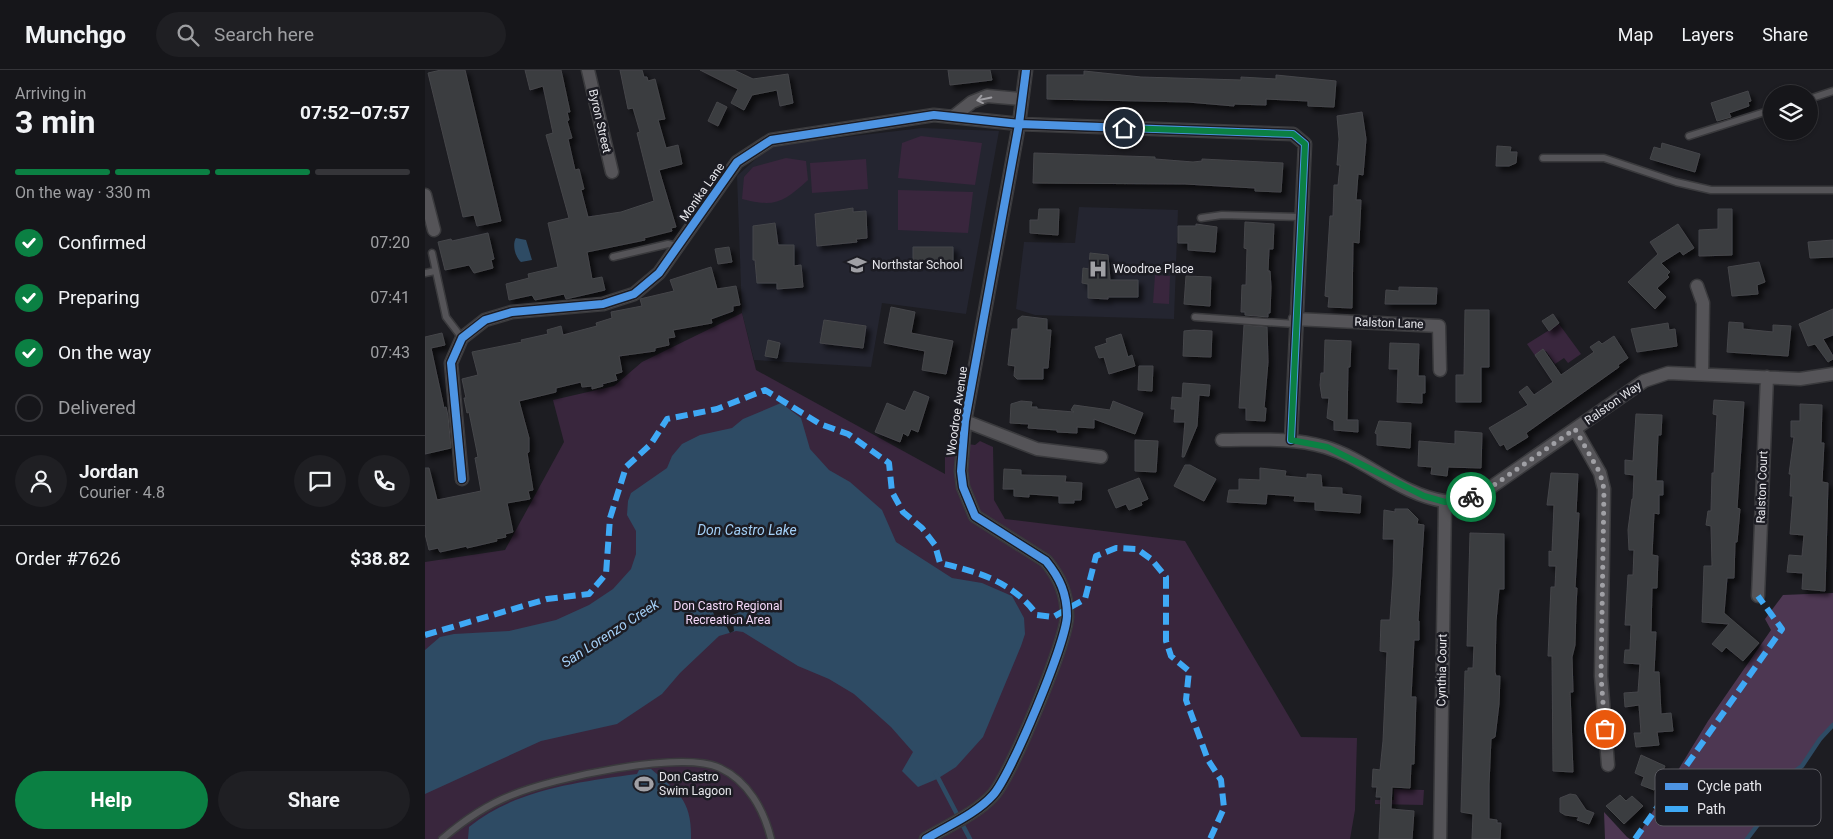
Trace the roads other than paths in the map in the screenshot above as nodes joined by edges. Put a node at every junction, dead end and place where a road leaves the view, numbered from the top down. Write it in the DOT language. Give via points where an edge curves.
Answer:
graph roads {
  1 [pos="588,70"];
  2 [pos="1026,70"];
  3 [pos="1833,91"];
  4 [pos="1818,96"];
  5 [pos="1022,99"];
  6 [pos="1763,113"];
  7 [pos="953,117"];
  8 [pos="1019,124"];
  9 [pos="1689,136"];
  10 [pos="1543,158"];
  11 [pos="612,172"];
  12 [pos="1833,190"];
  13 [pos="425,195"];
  14 [pos="1301,217"];
  15 [pos="1201,218"];
  16 [pos="434,230"];
  17 [pos="679,246"];
  18 [pos="432,254"];
  19 [pos="613,257"];
  20 [pos="435,270"];
  21 [pos="425,273"];
  22 [pos="1697,286"];
  23 [pos="1195,317"];
  24 [pos="1295,322"];
  25 [pos="462,338"];
  26 [pos="1440,370"];
  27 [pos="1702,373"];
  28 [pos="1833,374"];
  29 [pos="1767,377"];
  30 [pos="965,421"];
  31 [pos="1575,429"];
  32 [pos="1222,440"];
  33 [pos="1291,440"];
  34 [pos="1101,457"];
  35 [pos="462,479"];
  36 [pos="1445,502"];
  37 [pos="1758,596"];
  38 [pos="1608,765"];
  39 [pos="442,839"];
  40 [pos="771,839"];
  41 [pos="926,839"];
  42 [pos="1439,839"];
  1 -- 11 [label="street, Byron Street"];
  2 -- 5 [label="street, Woodroe Avenue"];
  3 -- 4 [label="lane"];
  5 -- 7 [label="street, one-way" via="987,96 972,102"];
  5 -- 8 [label="street, Woodroe Avenue"];
  6 -- 9 [label="lane"];
  7 -- 8 [label="street, Monika Lane"];
  7 -- 17 [label="street, Monika Lane" via="933,115 771,140 737,162"];
  8 -- 14 [label="street" via="1293,134 1305,144"];
  8 -- 30 [label="street, Woodroe Avenue"];
  10 -- 12 [label="lane" via="1604,158 1711,190"];
  13 -- 16 [label="street"];
  14 -- 15 [label="lane" via="1222,215"];
  14 -- 24 [label="street"];
  17 -- 19 [label="lane" via="669,244"];
  17 -- 25 [label="street, Monika Lane" via="659,273 634,294 603,304 512,312 485,320"];
  18 -- 20 [label="lane"];
  20 -- 21 [label="lane"];
  20 -- 25 [label="lane" via="446,317"];
  22 -- 27 [label="street" via="1703,303"];
  23 -- 24 [label="lane"];
  24 -- 26 [label="street, Ralston Lane" via="1439,326"];
  24 -- 33 [label="street"];
  25 -- 35 [label="street" via="451,363"];
  27 -- 29 [label="street, Ralston Way"];
  27 -- 31 [label="street, Ralston Way" via="1668,373 1644,381"];
  28 -- 29 [label="street, Ralston Way" via="1814,378"];
  29 -- 37 [label="street, Ralston Court"];
  30 -- 34 [label="street" via="1037,449"];
  30 -- 41 [label="street, Woodroe Avenue" via="961,471 963,487 975,516 1046,561 1060,580 1067,609 1066,627 1008,770 993,795"];
  31 -- 36 [label="street, Ralston Way" via="1484,492"];
  31 -- 38 [label="street" via="1600,473 1604,489 1601,676"];
  32 -- 33 [label="street, Ralston Way"];
  33 -- 36 [label="street, Ralston Way" via="1327,447 1424,496"];
  36 -- 42 [label="street, Cynthia Court"];
  39 -- 40 [label="lane" via="479,811 542,784 569,777 690,761 720,768 748,790 766,820"];
}
